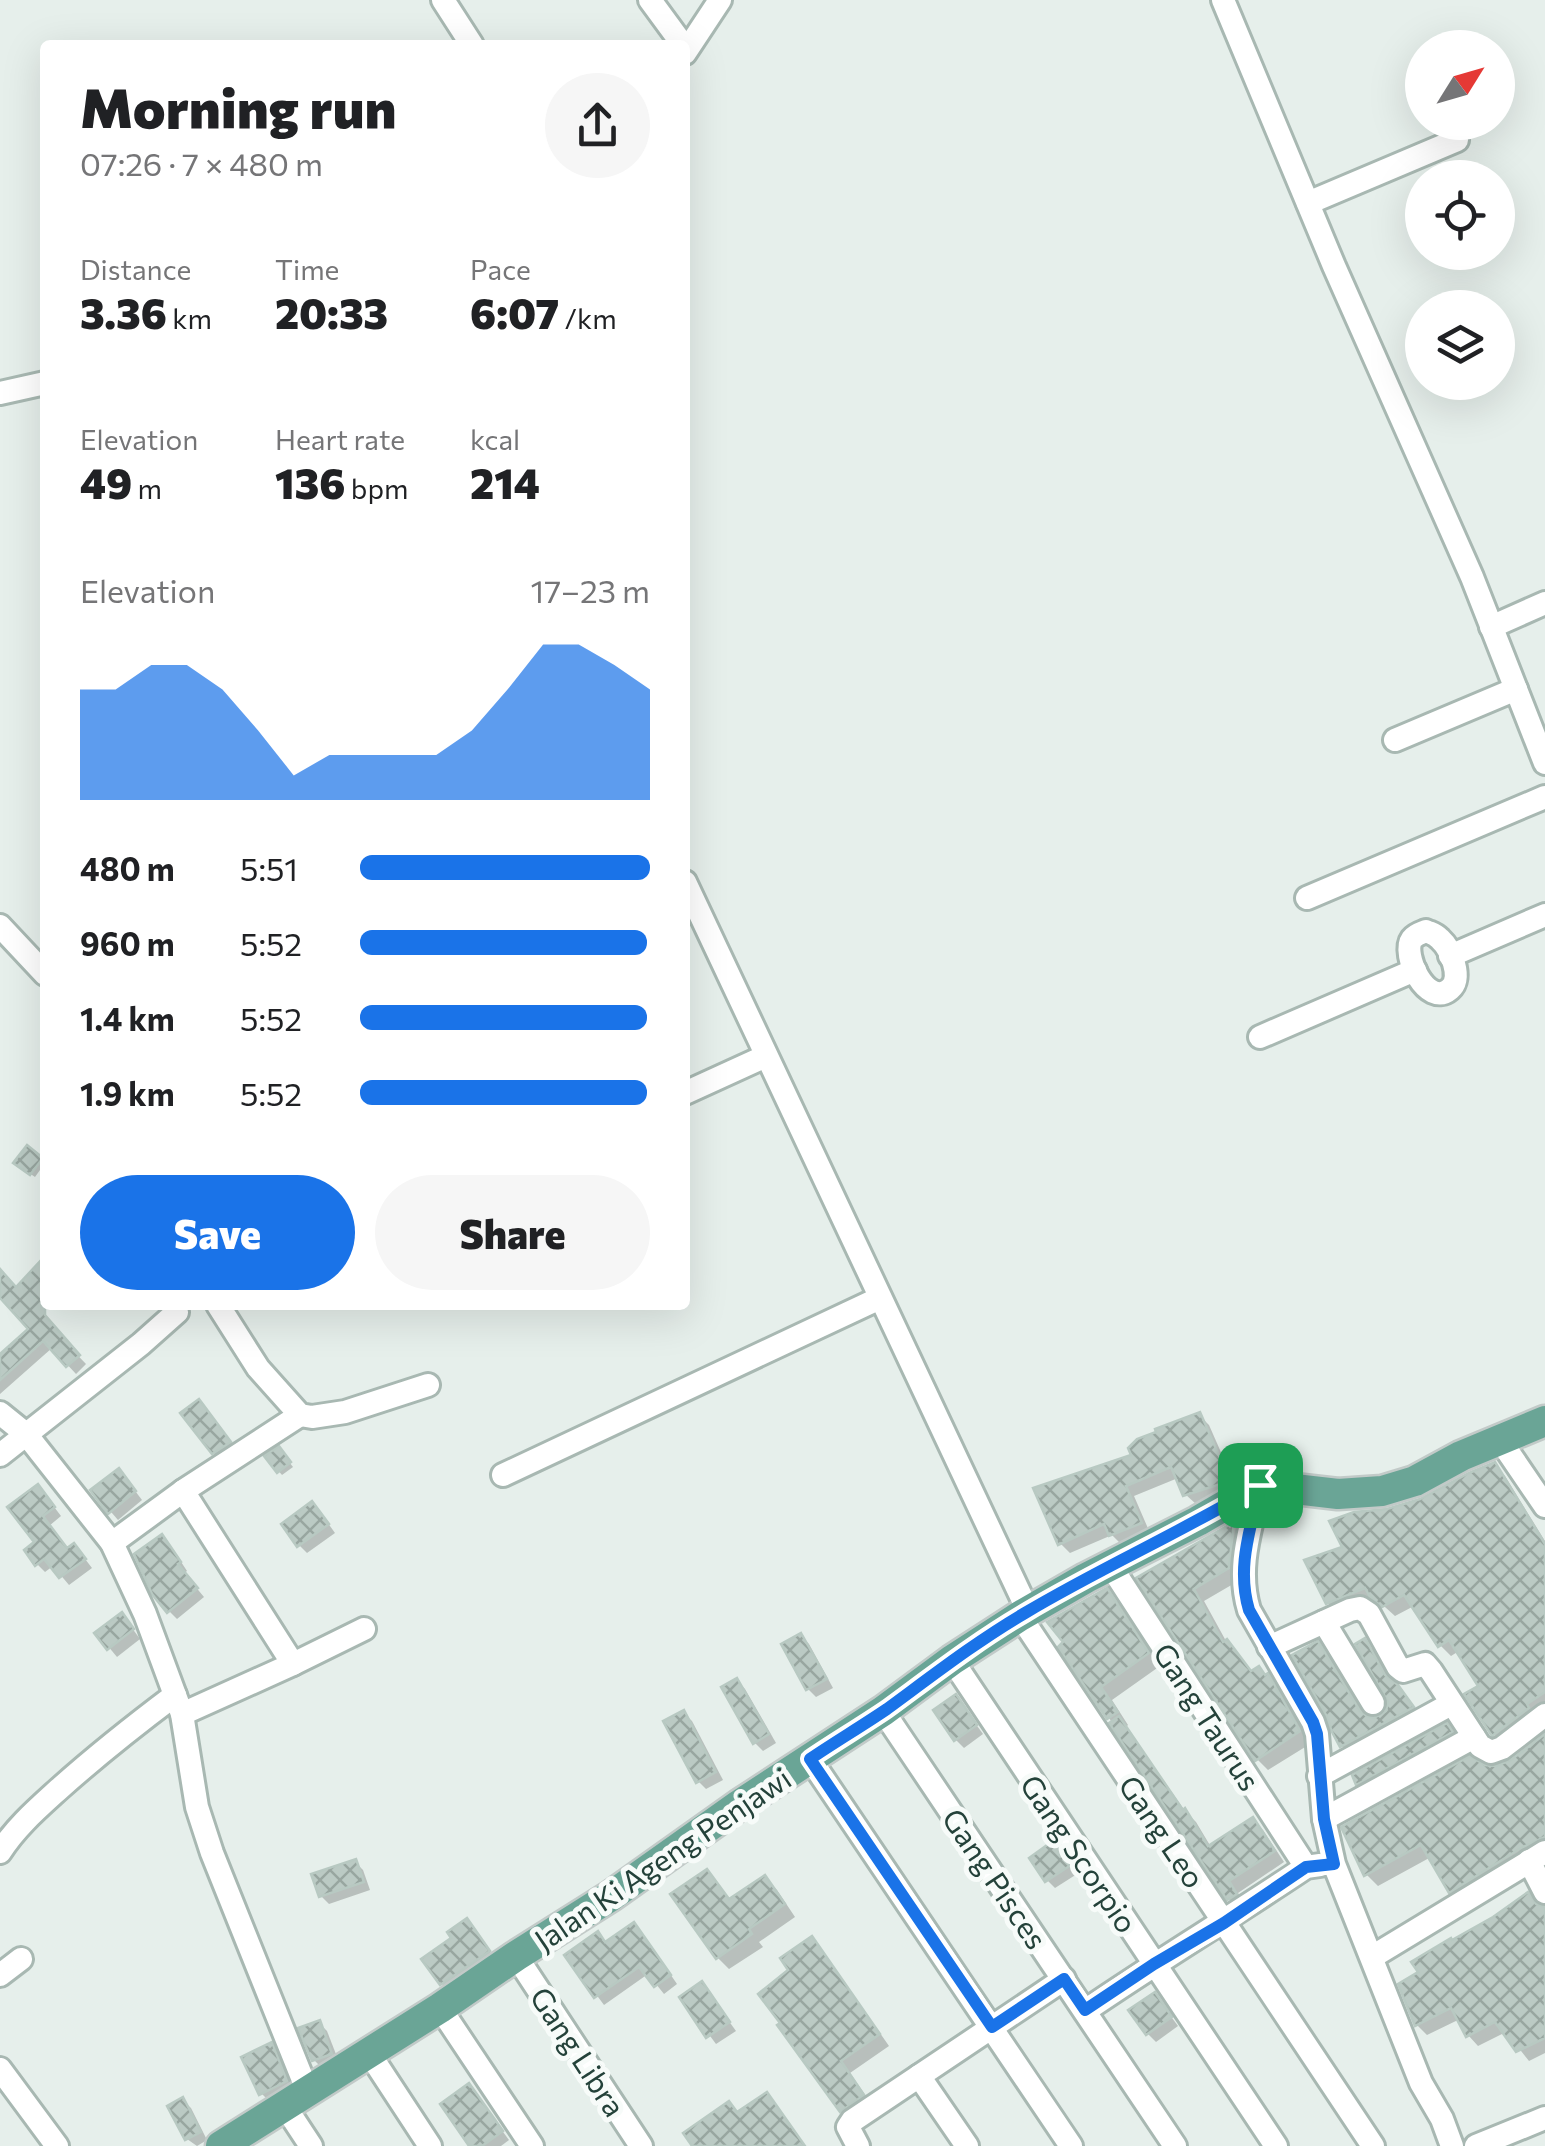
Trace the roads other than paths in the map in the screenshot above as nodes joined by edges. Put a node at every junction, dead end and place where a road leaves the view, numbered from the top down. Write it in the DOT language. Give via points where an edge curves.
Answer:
graph roads {
  1 [pos="443,0"];
  2 [pos="650,0"];
  3 [pos="720,0"];
  4 [pos="1223,0"];
  5 [pos="469,40"];
  6 [pos="679,40"];
  7 [pos="690,42"];
  8 [pos="1457,140"];
  9 [pos="1308,203"];
  10 [pos="40,385"];
  11 [pos="0,393"];
  12 [pos="1545,603"];
  13 [pos="1490,627"];
  14 [pos="1516,689"];
  15 [pos="1395,740"];
  16 [pos="1545,762"];
  17 [pos="1545,797"];
  18 [pos="690,893"];
  19 [pos="1307,898"];
  20 [pos="1545,915"];
  21 [pos="0,926"];
  22 [pos="1450,956"];
  23 [pos="40,969"];
  24 [pos="1415,970"];
  25 [pos="1260,1036"];
  26 [pos="766,1056"];
  27 [pos="690,1091"];
  28 [pos="880,1298"];
  29 [pos="176,1310"];
  30 [pos="221,1310"];
  31 [pos="428,1385"];
  32 [pos="0,1413"];
  33 [pos="300,1415"];
  34 [pos="1545,1421"];
  35 [pos="26,1434"];
  36 [pos="1500,1440"];
  37 [pos="0,1455"];
  38 [pos="503,1474"];
  39 [pos="1260,1485"];
  40 [pos="183,1491"];
  41 [pos="1545,1506"];
  42 [pos="112,1543"];
  43 [pos="1110,1565"];
  44 [pos="1024,1614"];
  45 [pos="1324,1622"];
  46 [pos="364,1630"];
  47 [pos="1269,1648"];
  48 [pos="952,1660"];
  49 [pos="293,1664"];
  50 [pos="1372,1703"];
  51 [pos="178,1704"];
  52 [pos="1451,1704"];
  53 [pos="883,1711"];
  54 [pos="1545,1716"];
  55 [pos="1474,1737"];
  56 [pos="810,1759"];
  57 [pos="1319,1776"];
  58 [pos="1324,1819"];
  59 [pos="0,1852"];
  60 [pos="1537,1857"];
  61 [pos="1334,1864"];
  62 [pos="1306,1867"];
  63 [pos="1545,1892"];
  64 [pos="1224,1923"];
  65 [pos="516,1956"];
  66 [pos="1372,1957"];
  67 [pos="20,1959"];
  68 [pos="1154,1964"];
  69 [pos="0,1975"];
  70 [pos="1064,1979"];
  71 [pos="440,2008"];
  72 [pos="1085,2010"];
  73 [pos="992,2027"];
  74 [pos="369,2054"];
  75 [pos="0,2069"];
  76 [pos="919,2076"];
  77 [pos="296,2097"];
  78 [pos="1545,2118"];
  79 [pos="57,2146"];
  80 [pos="221,2146"];
  81 [pos="311,2146"];
  82 [pos="430,2146"];
  83 [pos="532,2146"];
  84 [pos="641,2146"];
  85 [pos="858,2146"];
  86 [pos="967,2146"];
  87 [pos="1071,2146"];
  88 [pos="1175,2146"];
  89 [pos="1276,2146"];
  90 [pos="1373,2146"];
  91 [pos="1452,2146"];
  92 [pos="1476,2146"];
  1 -- 5 [label="street"];
  2 -- 6 [label="street"];
  3 -- 7 [label="street"];
  4 -- 9 [label="street"];
  8 -- 9 [label="street"];
  9 -- 13 [label="street"];
  10 -- 11 [label="street"];
  12 -- 13 [label="street"];
  13 -- 14 [label="street"];
  14 -- 15 [label="street"];
  14 -- 16 [label="street"];
  17 -- 19 [label="street"];
  18 -- 26 [label="street, Gang Leo"];
  20 -- 22 [label="street"];
  21 -- 23 [label="street"];
  22 -- 24 [label="street" via="1456,980 1442,994 1426,988"];
  22 -- 24 [label="street" via="1437,936 1417,934 1409,949"];
  24 -- 25 [label="street"];
  26 -- 27 [label="street"];
  26 -- 28 [label="street, Gang Leo"];
  28 -- 38 [label="street"];
  28 -- 44 [label="street, Gang Leo"];
  29 -- 35 [label="street"];
  30 -- 33 [label="street" via="258,1368"];
  31 -- 33 [label="street" via="333,1414"];
  32 -- 35 [label="street"];
  33 -- 40 [label="street"];
  34 -- 36 [label="main road"];
  35 -- 37 [label="street"];
  35 -- 42 [label="street"];
  36 -- 39 [label="main road" via="1382,1491 1338,1494"];
  36 -- 41 [label="street"];
  39 -- 43 [label="main road, Jalan Ki Ageng Penjawi"];
  39 -- 47 [label="street" via="1242,1573 1249,1610"];
  40 -- 42 [label="street"];
  40 -- 49 [label="street"];
  42 -- 51 [label="street"];
  43 -- 44 [label="main road, Jalan Ki Ageng Penjawi"];
  43 -- 62 [label="street, Gang Taurus"];
  44 -- 48 [label="main road, Jalan Ki Ageng Penjawi"];
  44 -- 64 [label="street, Gang Leo"];
  45 -- 47 [label="street"];
  45 -- 50 [label="street"];
  45 -- 52 [label="street" via="1360,1608 1398,1667 1425,1664"];
  46 -- 49 [label="street"];
  47 -- 57 [label="street" via="1313,1722"];
  48 -- 53 [label="main road, Jalan Ki Ageng Penjawi"];
  48 -- 68 [label="street, Gang Scorpio"];
  49 -- 51 [label="street"];
  51 -- 59 [label="street" via="72,1778 13,1831"];
  51 -- 77 [label="street" via="197,1807"];
  52 -- 55 [label="street"];
  52 -- 57 [label="street"];
  53 -- 56 [label="main road, Jalan Ki Ageng Penjawi"];
  53 -- 70 [label="street, Gang Pisces"];
  54 -- 55 [label="street" via="1491,1752"];
  55 -- 58 [label="street"];
  56 -- 65 [label="main road, Jalan Ki Ageng Penjawi"];
  56 -- 73 [label="street"];
  57 -- 58 [label="street"];
  58 -- 61 [label="street"];
  60 -- 63 [label="street"];
  60 -- 66 [label="street"];
  61 -- 62 [label="street"];
  61 -- 66 [label="street"];
  62 -- 64 [label="street"];
  64 -- 68 [label="street"];
  64 -- 90 [label="street, Gang Leo"];
  65 -- 71 [label="main road, Jalan Ki Ageng Penjawi"];
  65 -- 84 [label="street, Gang Libra"];
  66 -- 91 [label="street"];
  67 -- 69 [label="street"];
  68 -- 72 [label="street"];
  68 -- 89 [label="street, Gang Scorpio"];
  70 -- 72 [label="street, Gang Pisces"];
  70 -- 73 [label="street"];
  71 -- 74 [label="main road, Jalan Ki Ageng Penjawi"];
  71 -- 83 [label="street"];
  72 -- 88 [label="street, Gang Pisces"];
  73 -- 76 [label="street"];
  73 -- 87 [label="street"];
  74 -- 77 [label="main road, Jalan Ki Ageng Penjawi"];
  74 -- 82 [label="street"];
  75 -- 79 [label="street"];
  76 -- 85 [label="street" via="849,2124"];
  76 -- 86 [label="street"];
  77 -- 80 [label="main road, Jalan Ki Ageng Penjawi"];
  77 -- 81 [label="street"];
  78 -- 92 [label="street"];
}
